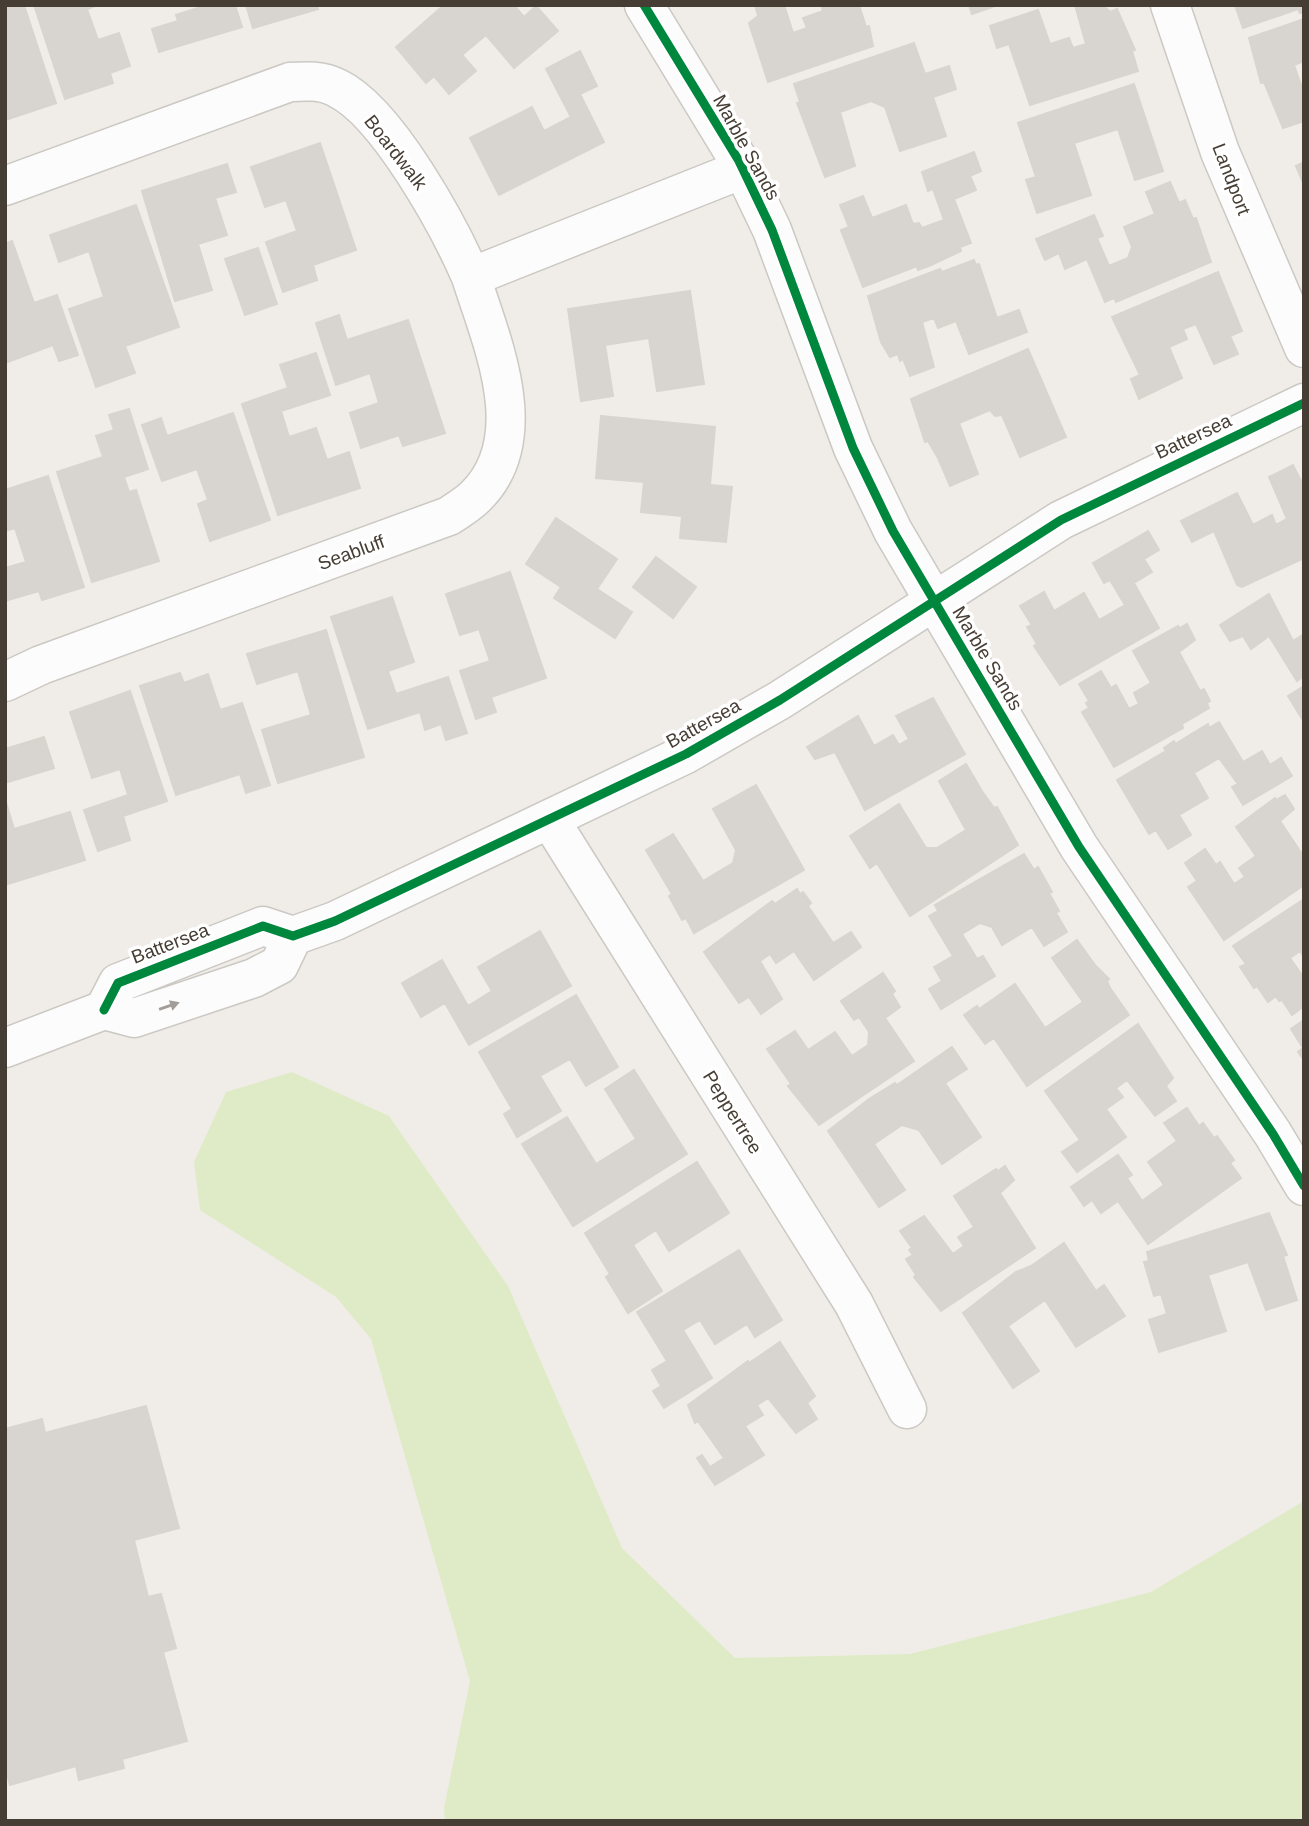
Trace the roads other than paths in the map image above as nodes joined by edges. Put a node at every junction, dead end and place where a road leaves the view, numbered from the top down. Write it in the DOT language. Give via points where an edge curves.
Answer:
graph roads {
  1 [pos="644,5"];
  2 [pos="1170,5"];
  3 [pos="743,169"];
  4 [pos="5,186"];
  5 [pos="471,278"];
  6 [pos="1304,348"];
  7 [pos="1304,403"];
  8 [pos="934,601"];
  9 [pos="5,682"];
  10 [pos="550,820"];
  11 [pos="293,936"];
  12 [pos="201,950"];
  13 [pos="217,990"];
  14 [pos="104,1010"];
  15 [pos="5,1048"];
  16 [pos="1304,1186"];
  17 [pos="906,1409"];
  1 -- 3 [label="street, Marble Sands"];
  2 -- 6 [label="street, Landport" via="1220,152"];
  3 -- 5 [label="street"];
  3 -- 8 [label="street, Marble Sands" via="772,230 853,447 893,531"];
  4 -- 5 [label="street, Boardwalk" via="290,82 314,81 357,101 396,145 432,198"];
  5 -- 9 [label="street, Seabluff" via="495,354 506,419 502,452 475,497 449,516"];
  7 -- 8 [label="street, Battersea" via="1061,520"];
  8 -- 10 [label="street, Battersea" via="698,748"];
  8 -- 16 [label="street, Marble Sands" via="1079,847"];
  10 -- 11 [label="street, Battersea" via="335,921"];
  10 -- 17 [label="street, Peppertree" via="853,1304"];
  11 -- 12 [label="street, Battersea" via="263,926"];
  11 -- 13 [label="street" via="279,965"];
  12 -- 13 [label="street"];
  12 -- 14 [label="street, Battersea" via="118,983"];
  14 -- 13 [label="street, one-way" via="134,1018"];
  14 -- 15 [label="street"];
}
